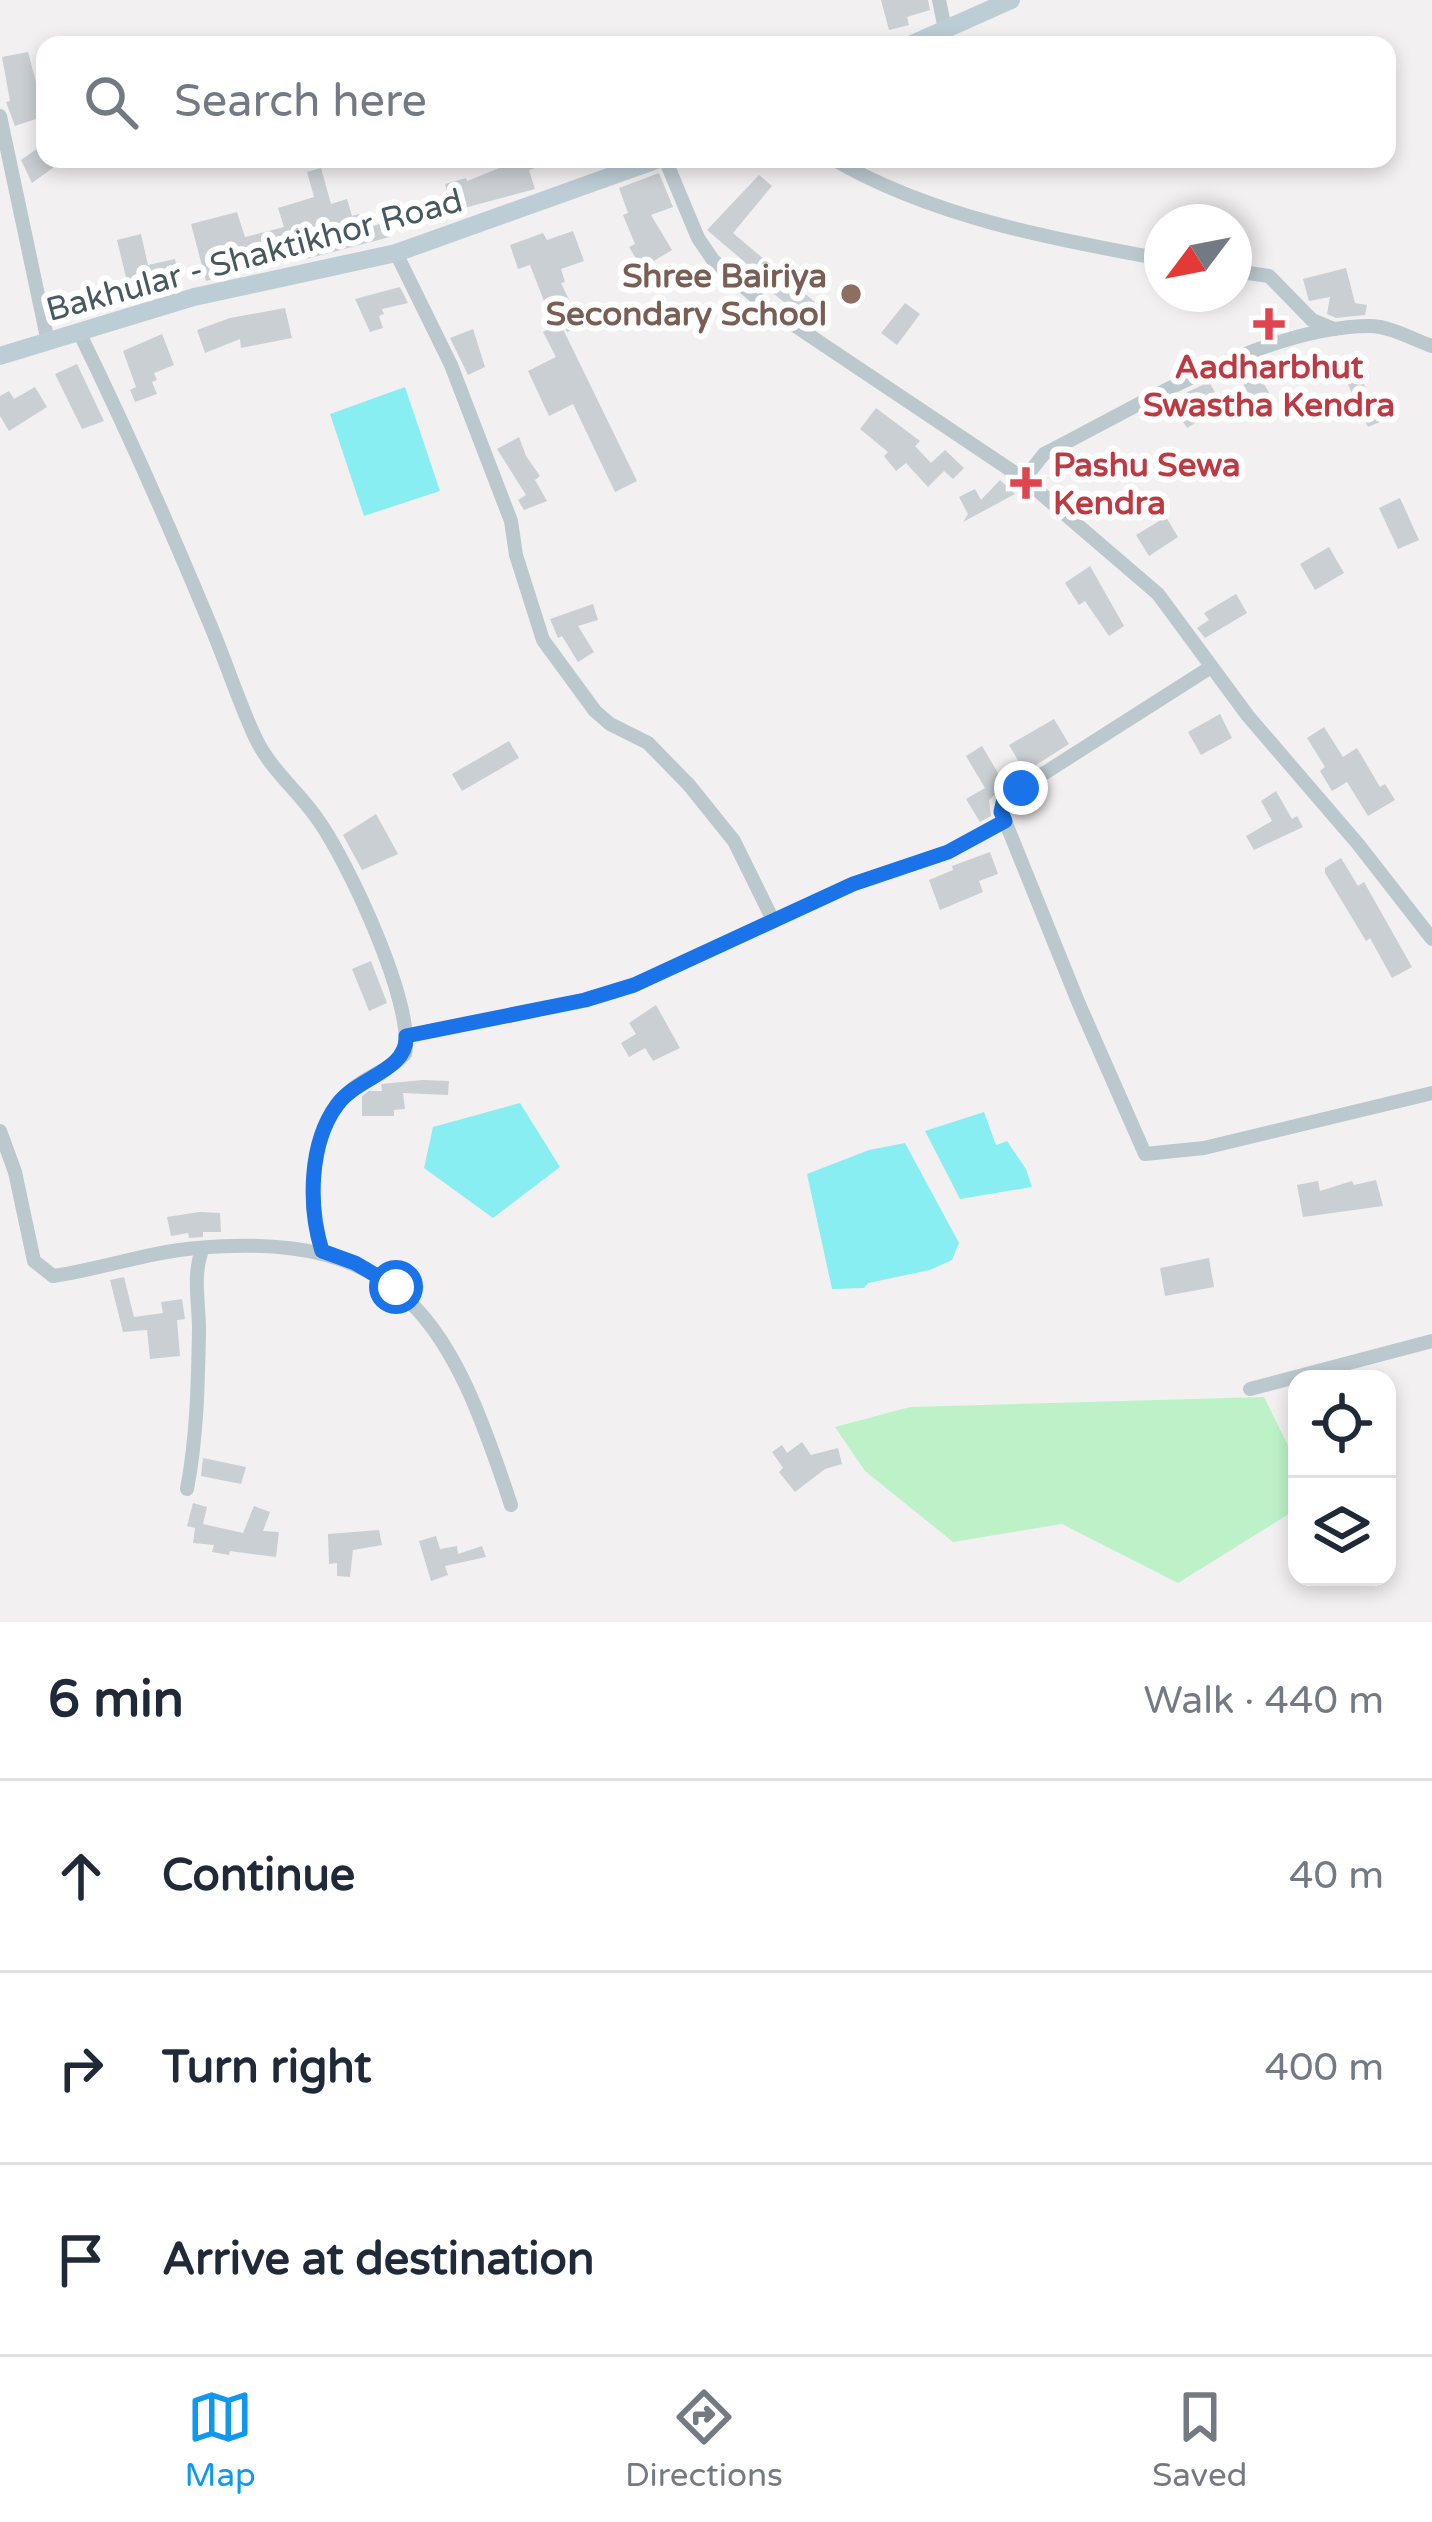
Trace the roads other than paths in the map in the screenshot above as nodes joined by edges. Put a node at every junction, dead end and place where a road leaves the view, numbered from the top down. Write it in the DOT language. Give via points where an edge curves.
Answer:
graph roads {
  1 [pos="940,0"];
  2 [pos="1010,0"];
  3 [pos="945,29"];
  4 [pos="930,36"];
  5 [pos="0,116"];
  6 [pos="637,168"];
  7 [pos="666,168"];
  8 [pos="848,168"];
  9 [pos="396,253"];
  10 [pos="1144,255"];
  11 [pos="1252,274"];
  12 [pos="1339,331"];
  13 [pos="80,332"];
  14 [pos="47,342"];
  15 [pos="1432,346"];
  16 [pos="0,356"];
  17 [pos="1024,479"];
  18 [pos="1211,667"];
  19 [pos="1005,821"];
  20 [pos="773,920"];
  21 [pos="1432,939"];
  22 [pos="406,1036"];
  23 [pos="1432,1094"];
  24 [pos="0,1131"];
  25 [pos="203,1248"];
  26 [pos="322,1251"];
  27 [pos="1432,1341"];
  28 [pos="1250,1389"];
  29 [pos="187,1490"];
  30 [pos="511,1505"];
  1 -- 3 [label="street"];
  2 -- 3 [label="street"];
  3 -- 4 [label="street"];
  5 -- 14 [label="street"];
  6 -- 9 [label="street, Bakhular - Shaktikhor Road"];
  7 -- 17 [label="street" via="713,260 767,307"];
  8 -- 10 [label="street" via="886,190"];
  9 -- 13 [label="street, Bakhular - Shaktikhor Road" via="194,297"];
  9 -- 20 [label="street" via="496,481 543,640 595,711 648,743 689,785 734,841"];
  11 -- 12 [label="street" via="1269,276 1312,320"];
  12 -- 15 [label="street" via="1374,326"];
  12 -- 17 [label="street" via="1239,357 1044,454"];
  13 -- 14 [label="street, Bakhular - Shaktikhor Road"];
  13 -- 22 [label="street" via="254,736 316,817 364,907"];
  14 -- 16 [label="street, Bakhular - Shaktikhor Road"];
  17 -- 18 [label="street" via="1158,594"];
  18 -- 19 [label="street" via="1004,799"];
  18 -- 21 [label="street"];
  19 -- 20 [label="street" via="948,852"];
  19 -- 23 [label="street" via="1145,1154 1204,1148"];
  20 -- 22 [label="street" via="634,985"];
  22 -- 26 [label="street" via="405,1054 351,1089 324,1126 314,1156"];
  24 -- 25 [label="street" via="40,1269 53,1276"];
  25 -- 26 [label="street"];
  25 -- 29 [label="street" via="194,1269 198,1367"];
  26 -- 30 [label="street" via="396,1287 427,1320 472,1398"];
  27 -- 28 [label="street"];
}
